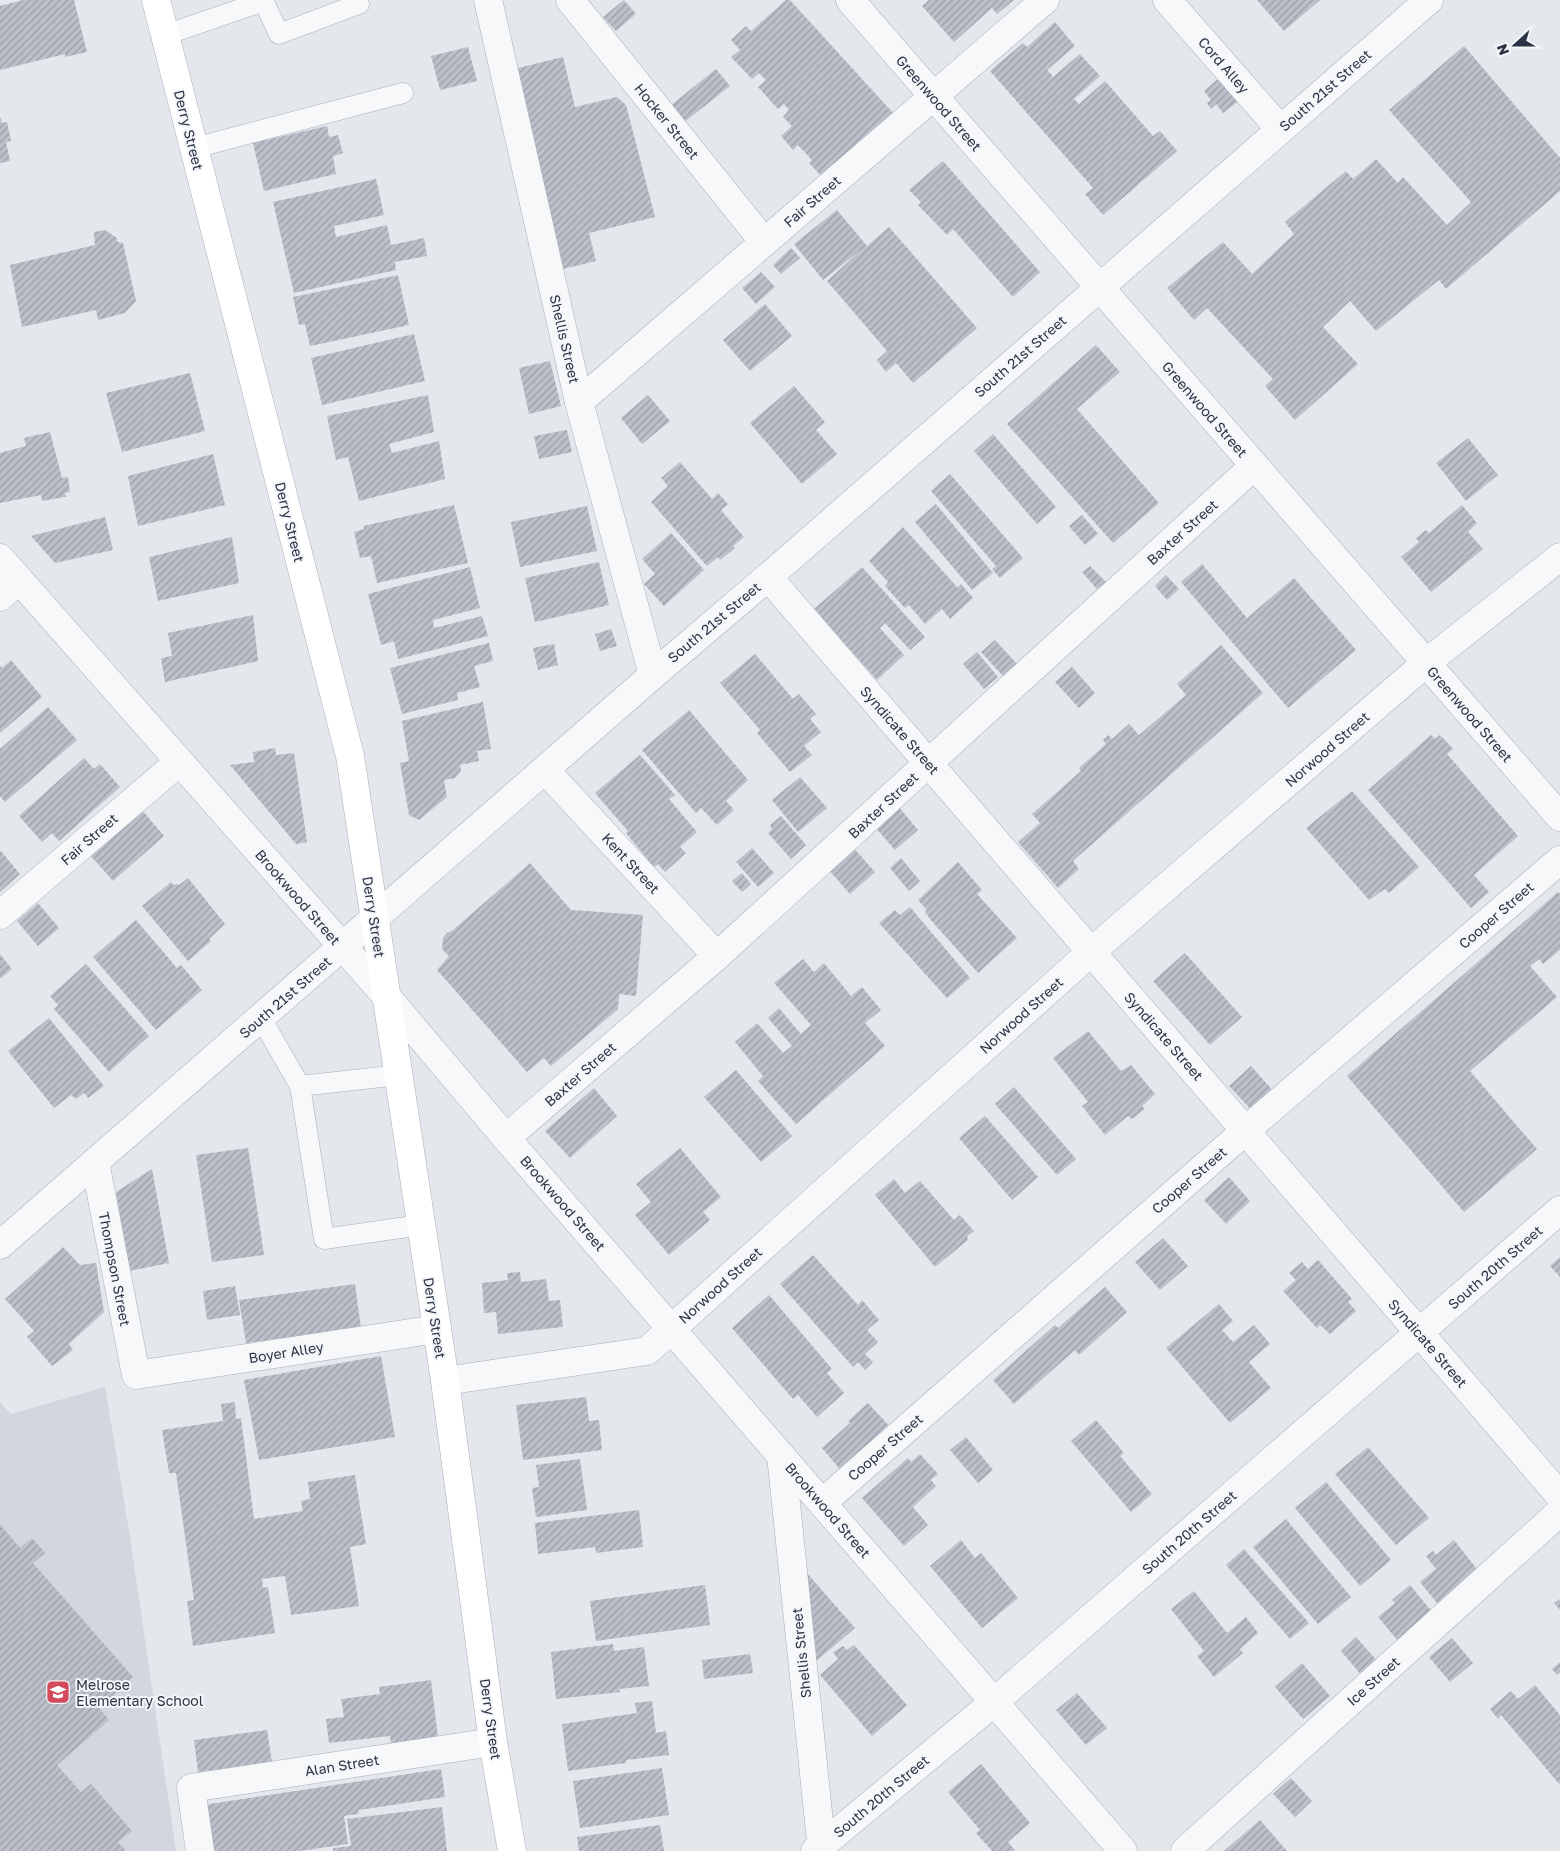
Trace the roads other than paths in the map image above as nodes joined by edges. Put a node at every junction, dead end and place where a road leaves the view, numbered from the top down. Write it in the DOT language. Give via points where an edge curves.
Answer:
graph roads {
  1 [pos="156,0"];
  2 [pos="358,0"];
  3 [pos="488,0"];
  4 [pos="570,0"];
  5 [pos="850,0"];
  6 [pos="1045,0"];
  7 [pos="1167,0"];
  8 [pos="1429,0"];
  9 [pos="264,1"];
  10 [pos="165,35"];
  11 [pos="402,93"];
  12 [pos="934,97"];
  13 [pos="1280,129"];
  14 [pos="194,148"];
  15 [pos="764,242"];
  16 [pos="1099,287"];
  17 [pos="579,402"];
  18 [pos="1254,466"];
  19 [pos="1560,557"];
  20 [pos="0,558"];
  21 [pos="768,577"];
  22 [pos="10,588"];
  23 [pos="1426,663"];
  24 [pos="653,675"];
  25 [pos="179,762"];
  26 [pos="928,763"];
  27 [pos="545,770"];
  28 [pos="1560,817"];
  29 [pos="1560,860"];
  30 [pos="0,916"];
  31 [pos="374,918"];
  32 [pos="342,947"];
  33 [pos="1091,952"];
  34 [pos="718,956"];
  35 [pos="387,997"];
  36 [pos="261,1018"];
  37 [pos="399,1075"];
  38 [pos="300,1086"];
  39 [pos="1245,1130"];
  40 [pos="506,1138"];
  41 [pos="95,1162"];
  42 [pos="1560,1210"];
  43 [pos="421,1225"];
  44 [pos="0,1245"];
  45 [pos="671,1328"];
  46 [pos="437,1329"];
  47 [pos="1419,1332"];
  48 [pos="136,1375"];
  49 [pos="445,1381"];
  50 [pos="781,1455"];
  51 [pos="1560,1496"];
  52 [pos="822,1503"];
  53 [pos="1560,1512"];
  54 [pos="994,1702"];
  55 [pos="493,1742"];
  56 [pos="820,1849"];
  57 [pos="200,1851"];
  58 [pos="512,1851"];
  59 [pos="1123,1851"];
  60 [pos="1186,1851"];
  1 -- 10 [label="main road, Derry Street"];
  2 -- 9 [label="lane" via="360,4 279,34"];
  3 -- 17 [label="street, Shellis Street"];
  4 -- 15 [label="street, Hocker Street"];
  5 -- 12 [label="street, Greenwood Street"];
  6 -- 12 [label="street, Fair Street"];
  7 -- 13 [label="street, Cord Alley"];
  8 -- 13 [label="street, South 21st Street"];
  9 -- 10 [label="lane"];
  10 -- 14 [label="main road, Derry Street"];
  11 -- 14 [label="lane"];
  12 -- 15 [label="street, Fair Street"];
  12 -- 16 [label="street, Greenwood Street"];
  13 -- 16 [label="street, South 21st Street"];
  14 -- 31 [label="main road, Derry Street" via="350,756"];
  15 -- 17 [label="street, Fair Street"];
  16 -- 18 [label="street, Greenwood Street"];
  16 -- 21 [label="street, South 21st Street"];
  17 -- 24 [label="street, Shellis Street"];
  18 -- 23 [label="street, Greenwood Street"];
  18 -- 26 [label="street, Baxter Street"];
  19 -- 23 [label="street, Norwood Street"];
  20 -- 22 [label="street, Brookwood Street"];
  21 -- 24 [label="street, South 21st Street"];
  21 -- 26 [label="street, Syndicate Street"];
  22 -- 25 [label="street, Brookwood Street"];
  23 -- 28 [label="street, Greenwood Street"];
  23 -- 33 [label="street, Norwood Street"];
  24 -- 27 [label="street, South 21st Street"];
  25 -- 30 [label="street, Fair Street"];
  25 -- 32 [label="street, Brookwood Street"];
  26 -- 33 [label="street, Syndicate Street"];
  26 -- 34 [label="street, Baxter Street"];
  27 -- 31 [label="street, South 21st Street"];
  27 -- 34 [label="street, Kent Street"];
  29 -- 39 [label="street, Cooper Street"];
  31 -- 32 [label="street, South 21st Street"];
  31 -- 35 [label="main road, Derry Street"];
  32 -- 35 [label="street, Brookwood Street"];
  32 -- 36 [label="street, South 21st Street"];
  33 -- 39 [label="street, Syndicate Street"];
  33 -- 45 [label="street, Norwood Street"];
  34 -- 40 [label="street, Baxter Street"];
  35 -- 37 [label="main road, Derry Street"];
  35 -- 40 [label="street, Brookwood Street"];
  36 -- 38 [label="lane"];
  36 -- 41 [label="street, South 21st Street"];
  37 -- 38 [label="lane"];
  37 -- 43 [label="main road, Derry Street"];
  38 -- 43 [label="lane" via="324,1239"];
  39 -- 47 [label="street, Syndicate Street"];
  39 -- 52 [label="street, Cooper Street"];
  40 -- 45 [label="street, Brookwood Street"];
  41 -- 44 [label="street, South 21st Street"];
  41 -- 48 [label="street, Thompson Street"];
  42 -- 47 [label="street, South 20th Street"];
  43 -- 46 [label="main road, Derry Street"];
  45 -- 49 [label="street, Norwood Street" via="647,1351"];
  45 -- 50 [label="street, Brookwood Street"];
  46 -- 48 [label="street, Boyer Alley"];
  46 -- 49 [label="main road, Derry Street"];
  47 -- 51 [label="street, Syndicate Street"];
  47 -- 54 [label="street, South 20th Street"];
  49 -- 55 [label="main road, Derry Street"];
  50 -- 52 [label="street, Brookwood Street"];
  50 -- 56 [label="street, Shellis Street"];
  52 -- 54 [label="street, Brookwood Street"];
  53 -- 60 [label="street, Ice Street"];
  54 -- 56 [label="street, South 20th Street"];
  54 -- 59 [label="street, Brookwood Street"];
  55 -- 57 [label="street, Alan Street" via="190,1788"];
  55 -- 58 [label="main road, Derry Street"];
}
